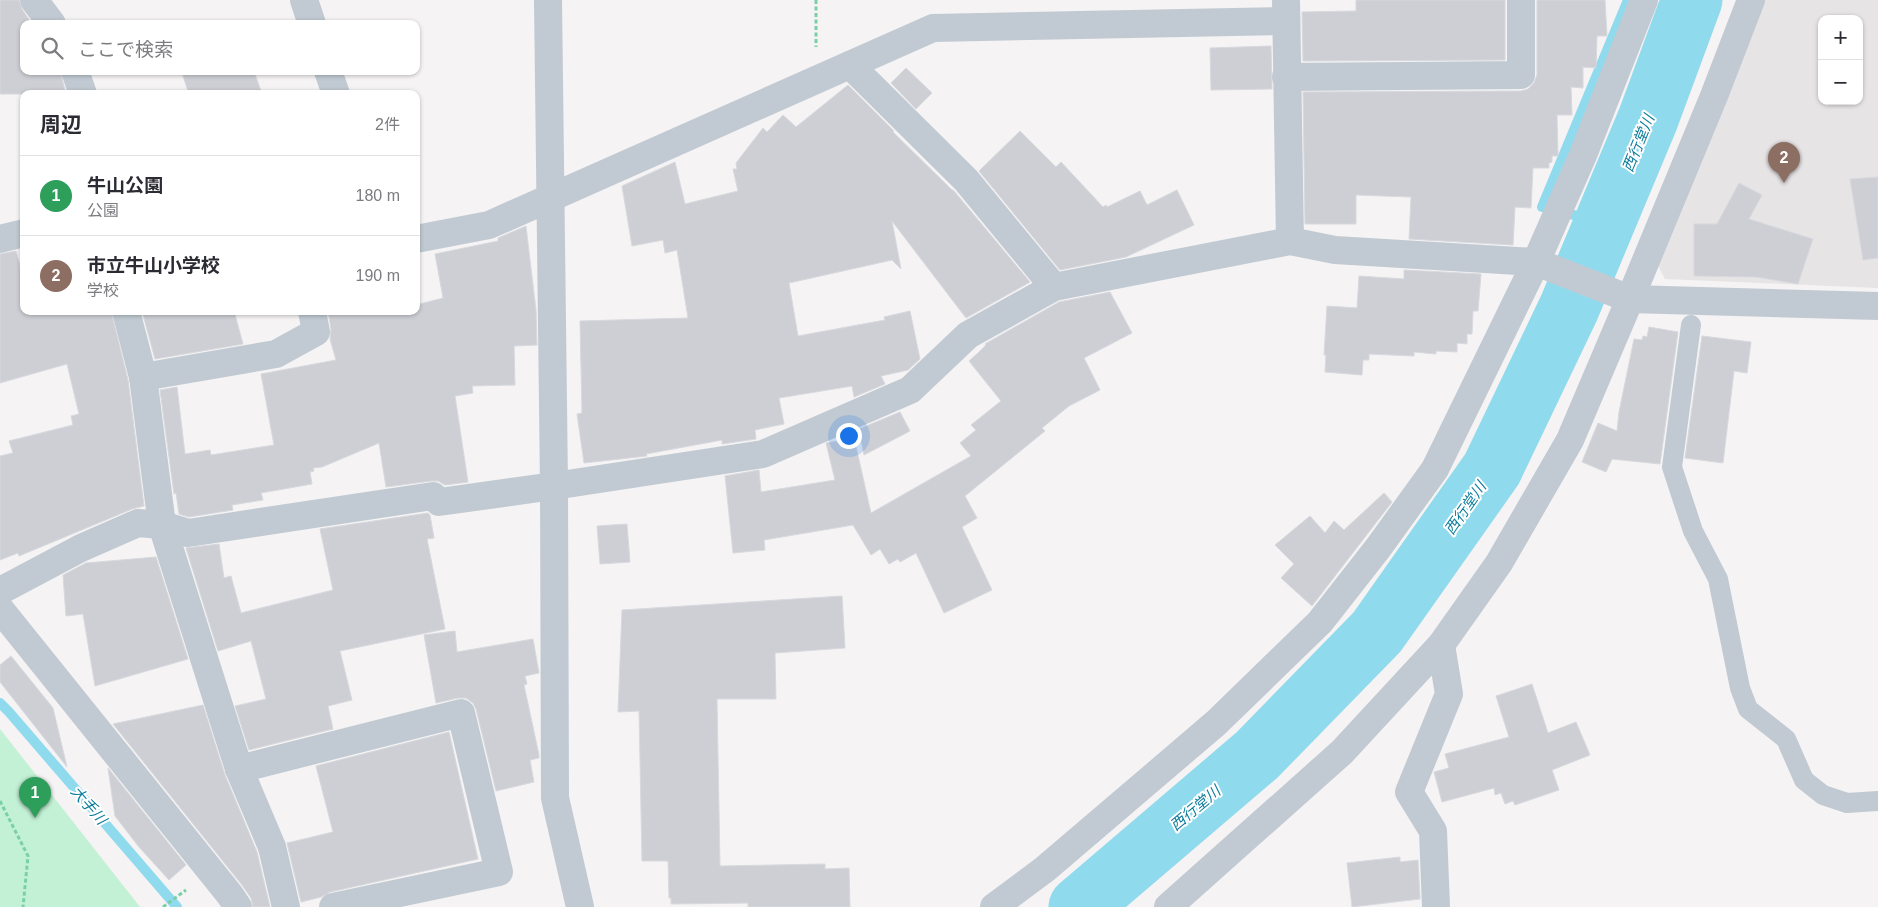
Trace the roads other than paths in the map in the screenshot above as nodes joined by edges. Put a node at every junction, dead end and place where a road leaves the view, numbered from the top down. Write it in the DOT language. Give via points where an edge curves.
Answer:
graph roads {
  1 [pos="34,0"];
  2 [pos="304,0"];
  3 [pos="548,0"];
  4 [pos="1521,0"];
  5 [pos="1644,0"];
  6 [pos="1751,0"];
  7 [pos="1286,11"];
  8 [pos="49,20"];
  9 [pos="311,20"];
  10 [pos="850,65"];
  11 [pos="76,75"];
  12 [pos="329,75"];
  13 [pos="1286,77"];
  14 [pos="82,90"];
  15 [pos="335,90"];
  16 [pos="550,198"];
  17 [pos="420,238"];
  18 [pos="1290,241"];
  19 [pos="1538,263"];
  20 [pos="1054,288"];
  21 [pos="1625,297"];
  22 [pos="1878,306"];
  23 [pos="127,315"];
  24 [pos="313,315"];
  25 [pos="1691,325"];
  26 [pos="143,377"];
  27 [pos="554,486"];
  28 [pos="162,525"];
  29 [pos="0,591"];
  30 [pos="0,609"];
  31 [pos="1441,645"];
  32 [pos="239,769"];
  33 [pos="1878,802"];
  34 [pos="238,907"];
  35 [pos="286,907"];
  36 [pos="333,907"];
  37 [pos="580,907"];
  38 [pos="994,907"];
  39 [pos="1168,907"];
  40 [pos="1436,907"];
  1 -- 8 [label="street"];
  2 -- 9 [label="street"];
  3 -- 16 [label="street"];
  4 -- 13 [label="street" via="1521,75"];
  5 -- 19 [label="street"];
  6 -- 21 [label="street" via="1714,96"];
  7 -- 10 [label="street" via="933,28"];
  7 -- 13 [label="street"];
  10 -- 16 [label="street"];
  10 -- 20 [label="street" via="966,180"];
  11 -- 14 [label="street"];
  12 -- 15 [label="street"];
  13 -- 18 [label="street"];
  16 -- 17 [label="street" via="489,225"];
  16 -- 27 [label="street"];
  18 -- 19 [label="street" via="1335,250"];
  18 -- 20 [label="street"];
  19 -- 21 [label="street"];
  19 -- 38 [label="street" via="1435,469 1320,622 1216,723 1045,869"];
  20 -- 27 [label="street" via="968,335 910,390 763,454"];
  21 -- 22 [label="street"];
  21 -- 31 [label="street" via="1570,440 1499,563"];
  23 -- 26 [label="street"];
  24 -- 26 [label="street" via="316,332 276,354"];
  25 -- 33 [label="lane" via="1672,466 1693,531 1718,580 1740,688 1748,709 1786,739 1804,780 1823,795 1848,803"];
  26 -- 28 [label="street"];
  27 -- 28 [label="street" via="439,502 433,496 188,533"];
  27 -- 37 [label="street" via="555,798"];
  28 -- 29 [label="street" via="138,523 81,548"];
  28 -- 32 [label="street"];
  30 -- 34 [label="street"];
  31 -- 39 [label="street" via="1342,752"];
  31 -- 40 [label="street" via="1449,694 1409,792 1433,831"];
  32 -- 35 [label="street" via="272,847"];
  32 -- 36 [label="street" via="461,713 499,872"];
}
